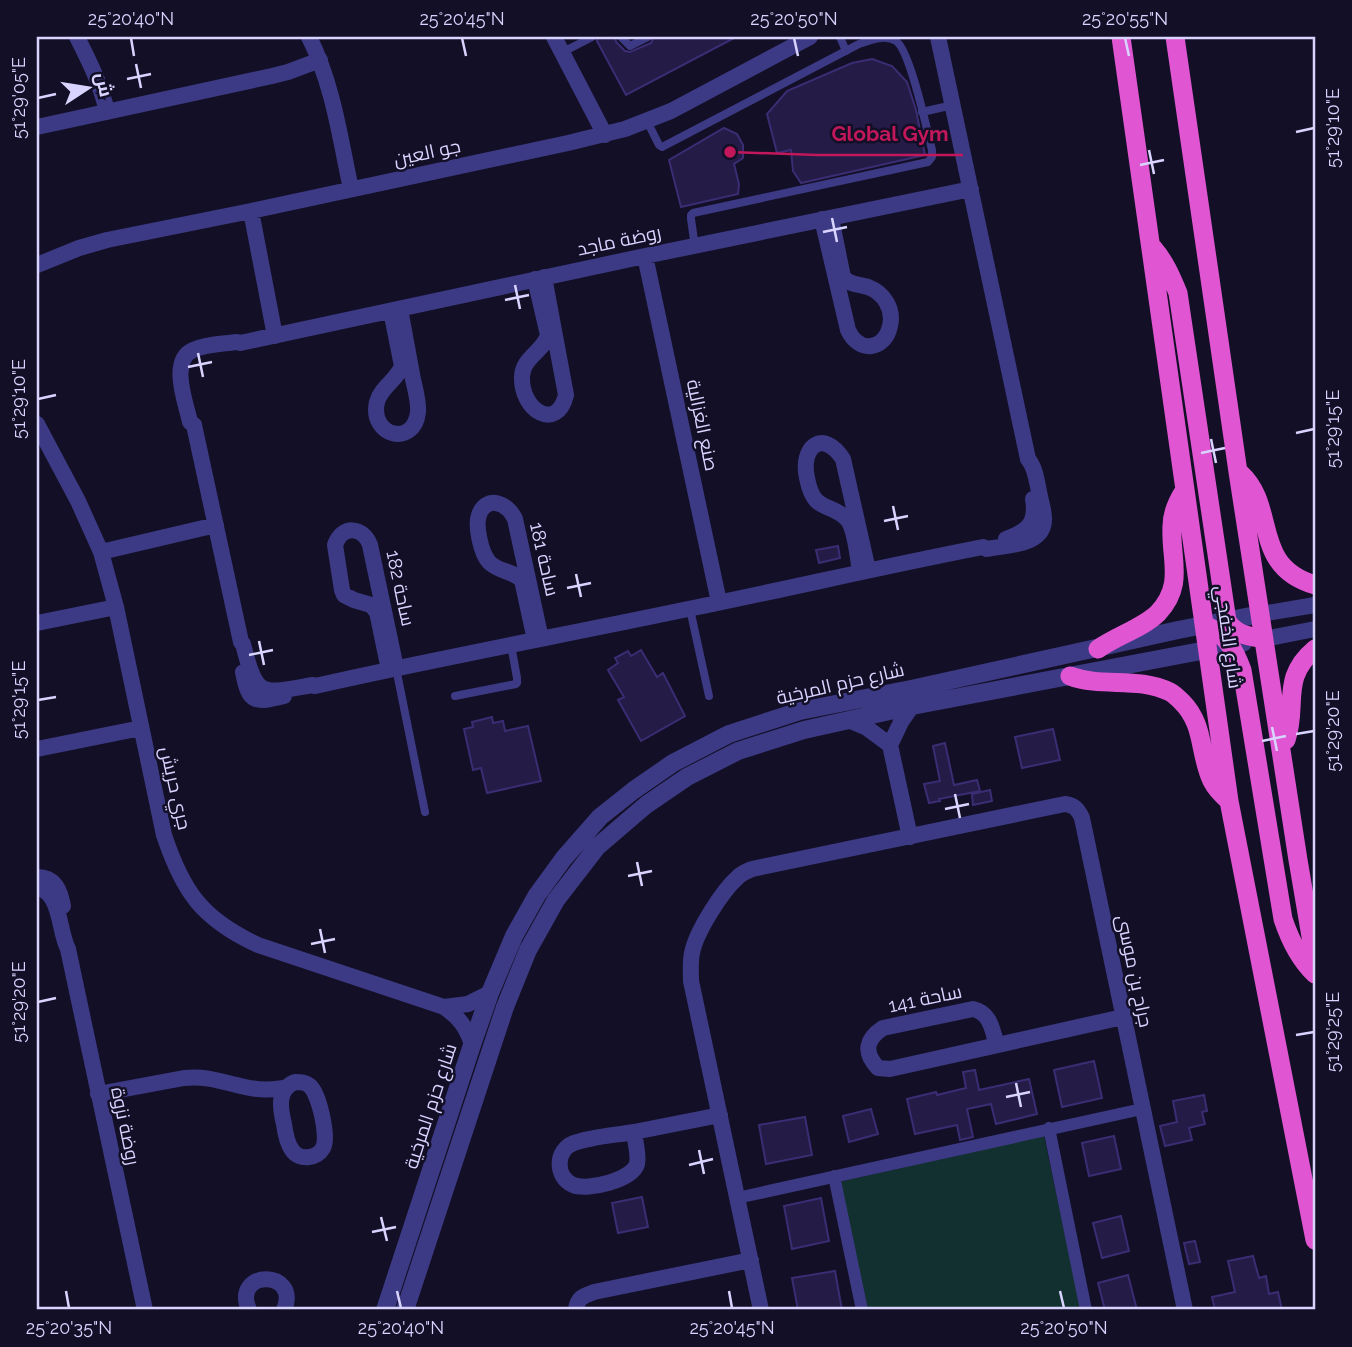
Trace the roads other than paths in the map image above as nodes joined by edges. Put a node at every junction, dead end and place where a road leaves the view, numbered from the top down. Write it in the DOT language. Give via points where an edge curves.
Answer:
graph roads {
  1 [pos="76,37"];
  2 [pos="309,37"];
  3 [pos="554,37"];
  4 [pos="592,37"];
  5 [pos="621,37"];
  6 [pos="648,37"];
  7 [pos="810,37"];
  8 [pos="840,37"];
  9 [pos="938,37"];
  10 [pos="1121,37"];
  11 [pos="1175,37"];
  12 [pos="846,51"];
  13 [pos="563,52"];
  14 [pos="320,60"];
  15 [pos="953,106"];
  16 [pos="107,112"];
  17 [pos="922,112"];
  18 [pos="647,121"];
  19 [pos="37,127"];
  20 [pos="605,135"];
  21 [pos="351,189"];
  22 [pos="971,189"];
  23 [pos="251,211"];
  24 [pos="827,218"];
  25 [pos="1150,244"];
  26 [pos="695,247"];
  27 [pos="645,256"];
  28 [pos="37,265"];
  29 [pos="540,278"];
  30 [pos="860,285"];
  31 [pos="841,301"];
  32 [pos="396,310"];
  33 [pos="275,336"];
  34 [pos="535,354"];
  35 [pos="559,358"];
  36 [pos="389,384"];
  37 [pos="415,391"];
  38 [pos="37,424"];
  39 [pos="1238,472"];
  40 [pos="850,490"];
  41 [pos="1184,491"];
  42 [pos="833,510"];
  43 [pos="216,525"];
  44 [pos="522,550"];
  45 [pos="101,552"];
  46 [pos="864,571"];
  47 [pos="508,572"];
  48 [pos="379,583"];
  49 [pos="1315,585"];
  50 [pos="719,602"];
  51 [pos="364,603"];
  52 [pos="1315,605"];
  53 [pos="116,607"];
  54 [pos="690,609"];
  55 [pos="1261,614"];
  56 [pos="1227,621"];
  57 [pos="37,623"];
  58 [pos="1204,625"];
  59 [pos="1315,629"];
  60 [pos="1264,639"];
  61 [pos="538,640"];
  62 [pos="511,645"];
  63 [pos="1231,645"];
  64 [pos="1098,649"];
  65 [pos="1207,649"];
  66 [pos="1315,649"];
  67 [pos="392,669"];
  68 [pos="1070,676"];
  69 [pos="455,696"];
  70 [pos="709,696"];
  71 [pos="912,706"];
  72 [pos="848,720"];
  73 [pos="141,728"];
  74 [pos="890,745"];
  75 [pos="37,749"];
  76 [pos="1281,750"];
  77 [pos="1229,801"];
  78 [pos="425,812"];
  79 [pos="910,837"];
  80 [pos="37,877"];
  81 [pos="37,887"];
  82 [pos="68,950"];
  83 [pos="1315,960"];
  84 [pos="1315,974"];
  85 [pos="490,993"];
  86 [pos="444,1007"];
  87 [pos="1123,1017"];
  88 [pos="472,1045"];
  89 [pos="997,1045"];
  90 [pos="242,1087"];
  91 [pos="284,1088"];
  92 [pos="98,1094"];
  93 [pos="1142,1108"];
  94 [pos="281,1110"];
  95 [pos="720,1115"];
  96 [pos="1049,1128"];
  97 [pos="634,1132"];
  98 [pos="834,1176"];
  99 [pos="737,1198"];
  100 [pos="1315,1240"];
  101 [pos="751,1260"];
  102 [pos="145,1310"];
  103 [pos="249,1310"];
  104 [pos="284,1310"];
  105 [pos="385,1310"];
  106 [pos="405,1310"];
  107 [pos="576,1310"];
  108 [pos="761,1310"];
  109 [pos="862,1310"];
  110 [pos="1086,1310"];
  111 [pos="1185,1310"];
  1 -- 16 [label="street" via="98,79"];
  2 -- 14 [label="street"];
  3 -- 13 [label="street"];
  4 -- 13 [label="lane"];
  5 -- 6 [label="lane" via="630,46"];
  7 -- 18 [label="street, جو العين"];
  8 -- 12 [label="lane"];
  9 -- 15 [label="street, روضة ماجد"];
  10 -- 25 [label="highway, شارع الخفجي"];
  11 -- 39 [label="highway, شارع الخفجي"];
  12 -- 17 [label="lane" via="870,40 897,42 906,55"];
  12 -- 18 [label="lane" via="664,146 660,147"];
  13 -- 20 [label="street"];
  14 -- 16 [label="street" via="272,76"];
  14 -- 21 [label="street"];
  15 -- 17 [label="lane"];
  15 -- 22 [label="street, روضة ماجد"];
  16 -- 19 [label="street"];
  17 -- 26 [label="lane" via="932,150 928,162 694,213"];
  18 -- 20 [label="street, جو العين"];
  20 -- 21 [label="street, جو العين"];
  21 -- 23 [label="street, جو العين"];
  22 -- 24 [label="street, روضة ماجد"];
  22 -- 46 [label="street, روضة ماجد" via="1028,459 1033,519 1020,533 983,547"];
  23 -- 28 [label="street, جو العين" via="107,240"];
  23 -- 33 [label="street"];
  24 -- 26 [label="street, روضة ماجد"];
  24 -- 30 [label="street" via="843,277"];
  24 -- 31 [label="street"];
  25 -- 41 [label="highway, شارع الخفجي"];
  25 -- 56 [label="highway" via="1178,293"];
  26 -- 27 [label="street, روضة ماجد"];
  27 -- 29 [label="street, روضة ماجد"];
  27 -- 50 [label="street, صنع الغزالية"];
  29 -- 32 [label="street, روضة ماجد"];
  29 -- 34 [label="street" via="548,335"];
  29 -- 35 [label="street"];
  30 -- 31 [label="street"];
  30 -- 31 [label="street" via="883,296 891,312 889,333 881,341 873,346 855,342"];
  32 -- 33 [label="street, روضة ماجد"];
  32 -- 36 [label="street" via="402,366"];
  32 -- 37 [label="street"];
  33 -- 43 [label="street, روضة ماجد" via="203,356 191,368 194,425"];
  34 -- 35 [label="street"];
  34 -- 35 [label="street" via="523,369 523,388 531,408 540,413 549,414 564,404"];
  36 -- 37 [label="street" via="403,384"];
  36 -- 37 [label="street" via="378,399 377,414 385,431 393,434 410,430 415,423"];
  38 -- 45 [label="street, جري حريش"];
  39 -- 49 [label="highway" via="1254,491 1277,559 1301,580"];
  39 -- 55 [label="highway, شارع الخفجي"];
  40 -- 42 [label="street"];
  40 -- 42 [label="street" via="838,450 825,443 811,448 805,459 810,488 818,503"];
  40 -- 46 [label="street"];
  41 -- 58 [label="highway, شارع الخفجي"];
  41 -- 64 [label="highway" via="1173,516 1174,581 1165,604 1147,622"];
  42 -- 46 [label="street" via="850,525"];
  43 -- 45 [label="street"];
  43 -- 67 [label="street, روضة ماجد" via="241,642 262,689 315,686"];
  44 -- 47 [label="street"];
  44 -- 47 [label="street, ساحة 181" via="508,507 487,505 478,516 483,552 491,564"];
  44 -- 61 [label="street, ساحة 181"];
  45 -- 53 [label="street, جري حريش"];
  46 -- 50 [label="street, روضة ماجد"];
  47 -- 61 [label="street, ساحة 181" via="522,580"];
  48 -- 51 [label="street"];
  48 -- 51 [label="street, ساحة 182" via="368,540 359,532 341,535 335,545 342,590 348,598"];
  48 -- 67 [label="street, ساحة 182"];
  50 -- 54 [label="street, روضة ماجد"];
  51 -- 67 [label="street, ساحة 182" via="377,612"];
  52 -- 55 [label="street, شارع حزم المرخية"];
  53 -- 57 [label="street"];
  53 -- 73 [label="street, جري حريش"];
  54 -- 61 [label="street, روضة ماجد"];
  54 -- 70 [label="lane"];
  55 -- 56 [label="street, شارع حزم المرخية"];
  55 -- 60 [label="highway, شارع الخفجي"];
  56 -- 58 [label="street, شارع حزم المرخية"];
  56 -- 60 [label="highway" via="1241,634"];
  58 -- 63 [label="highway"];
  58 -- 64 [label="street, شارع حزم المرخية"];
  58 -- 65 [label="highway, شارع الخفجي"];
  59 -- 60 [label="street, شارع حزم المرخية"];
  60 -- 63 [label="street, شارع حزم المرخية"];
  60 -- 76 [label="highway, شارع الخفجي"];
  61 -- 62 [label="street, روضة ماجد"];
  62 -- 67 [label="street, روضة ماجد"];
  62 -- 69 [label="lane" via="516,684"];
  63 -- 65 [label="street, شارع حزم المرخية"];
  63 -- 84 [label="highway" via="1242,670 1283,919 1293,945"];
  64 -- 85 [label="street, شارع حزم المرخية" via="800,711 729,734 673,763 600,817 564,858 514,936"];
  65 -- 68 [label="street, شارع حزم المرخية"];
  65 -- 77 [label="highway, شارع الخفجي"];
  66 -- 76 [label="highway" via="1294,680 1288,734"];
  67 -- 78 [label="lane"];
  68 -- 71 [label="street, شارع حزم المرخية"];
  68 -- 77 [label="highway" via="1093,682 1146,683 1172,692 1193,716 1212,782"];
  71 -- 72 [label="street, شارع حزم المرخية"];
  71 -- 74 [label="street"];
  72 -- 74 [label="street"];
  72 -- 106 [label="street, شارع حزم المرخية" via="738,751 687,777 597,847 556,900 528,950 505,1007"];
  73 -- 75 [label="street"];
  73 -- 86 [label="street, جري حريش" via="173,862 205,911 234,934 258,945"];
  74 -- 79 [label="street"];
  76 -- 83 [label="highway, شارع الخفجي"];
  77 -- 100 [label="highway, شارع الخفجي"];
  79 -- 87 [label="street, جراح بن موسى" via="1073,805 1082,818"];
  79 -- 95 [label="street, جراح بن موسى" via="762,866 740,874 726,891 701,929 690,963"];
  80 -- 82 [label="street, روضة نزوة" via="54,882 61,893"];
  81 -- 82 [label="street, روضة نزوة" via="53,900"];
  82 -- 92 [label="street, روضة نزوة"];
  85 -- 86 [label="street, جري حريش" via="468,1004"];
  85 -- 88 [label="street, شارع حزم المرخية"];
  86 -- 88 [label="street, جري حريش" via="461,1021"];
  87 -- 89 [label="street, ساحة 141"];
  87 -- 93 [label="street, جراح بن موسى"];
  88 -- 105 [label="street, شارع حزم المرخية"];
  89 -- 89 [label="street, ساحة 141" via="986,1015 973,1009 883,1028 869,1041 868,1051 878,1068 890,1069"];
  90 -- 91 [label="street"];
  90 -- 92 [label="street" via="184,1077"];
  90 -- 94 [label="street"];
  91 -- 94 [label="street"];
  91 -- 94 [label="street" via="301,1082 315,1093 326,1140 318,1154 303,1157 290,1148"];
  92 -- 102 [label="street, روضة نزوة"];
  93 -- 96 [label="street"];
  93 -- 111 [label="street, جراح بن موسى"];
  95 -- 97 [label="street"];
  95 -- 99 [label="street, جراح بن موسى"];
  96 -- 98 [label="street"];
  96 -- 110 [label="street"];
  97 -- 97 [label="street" via="574,1143 562,1152 562,1174 580,1187 624,1178 632,1173 638,1158"];
  98 -- 99 [label="street"];
  98 -- 109 [label="street"];
  99 -- 101 [label="street, جراح بن موسى"];
  101 -- 107 [label="street" via="594,1292 580,1298"];
  101 -- 108 [label="street, جراح بن موسى"];
  103 -- 104 [label="street" via="250,1286 271,1279 284,1289"];
}
